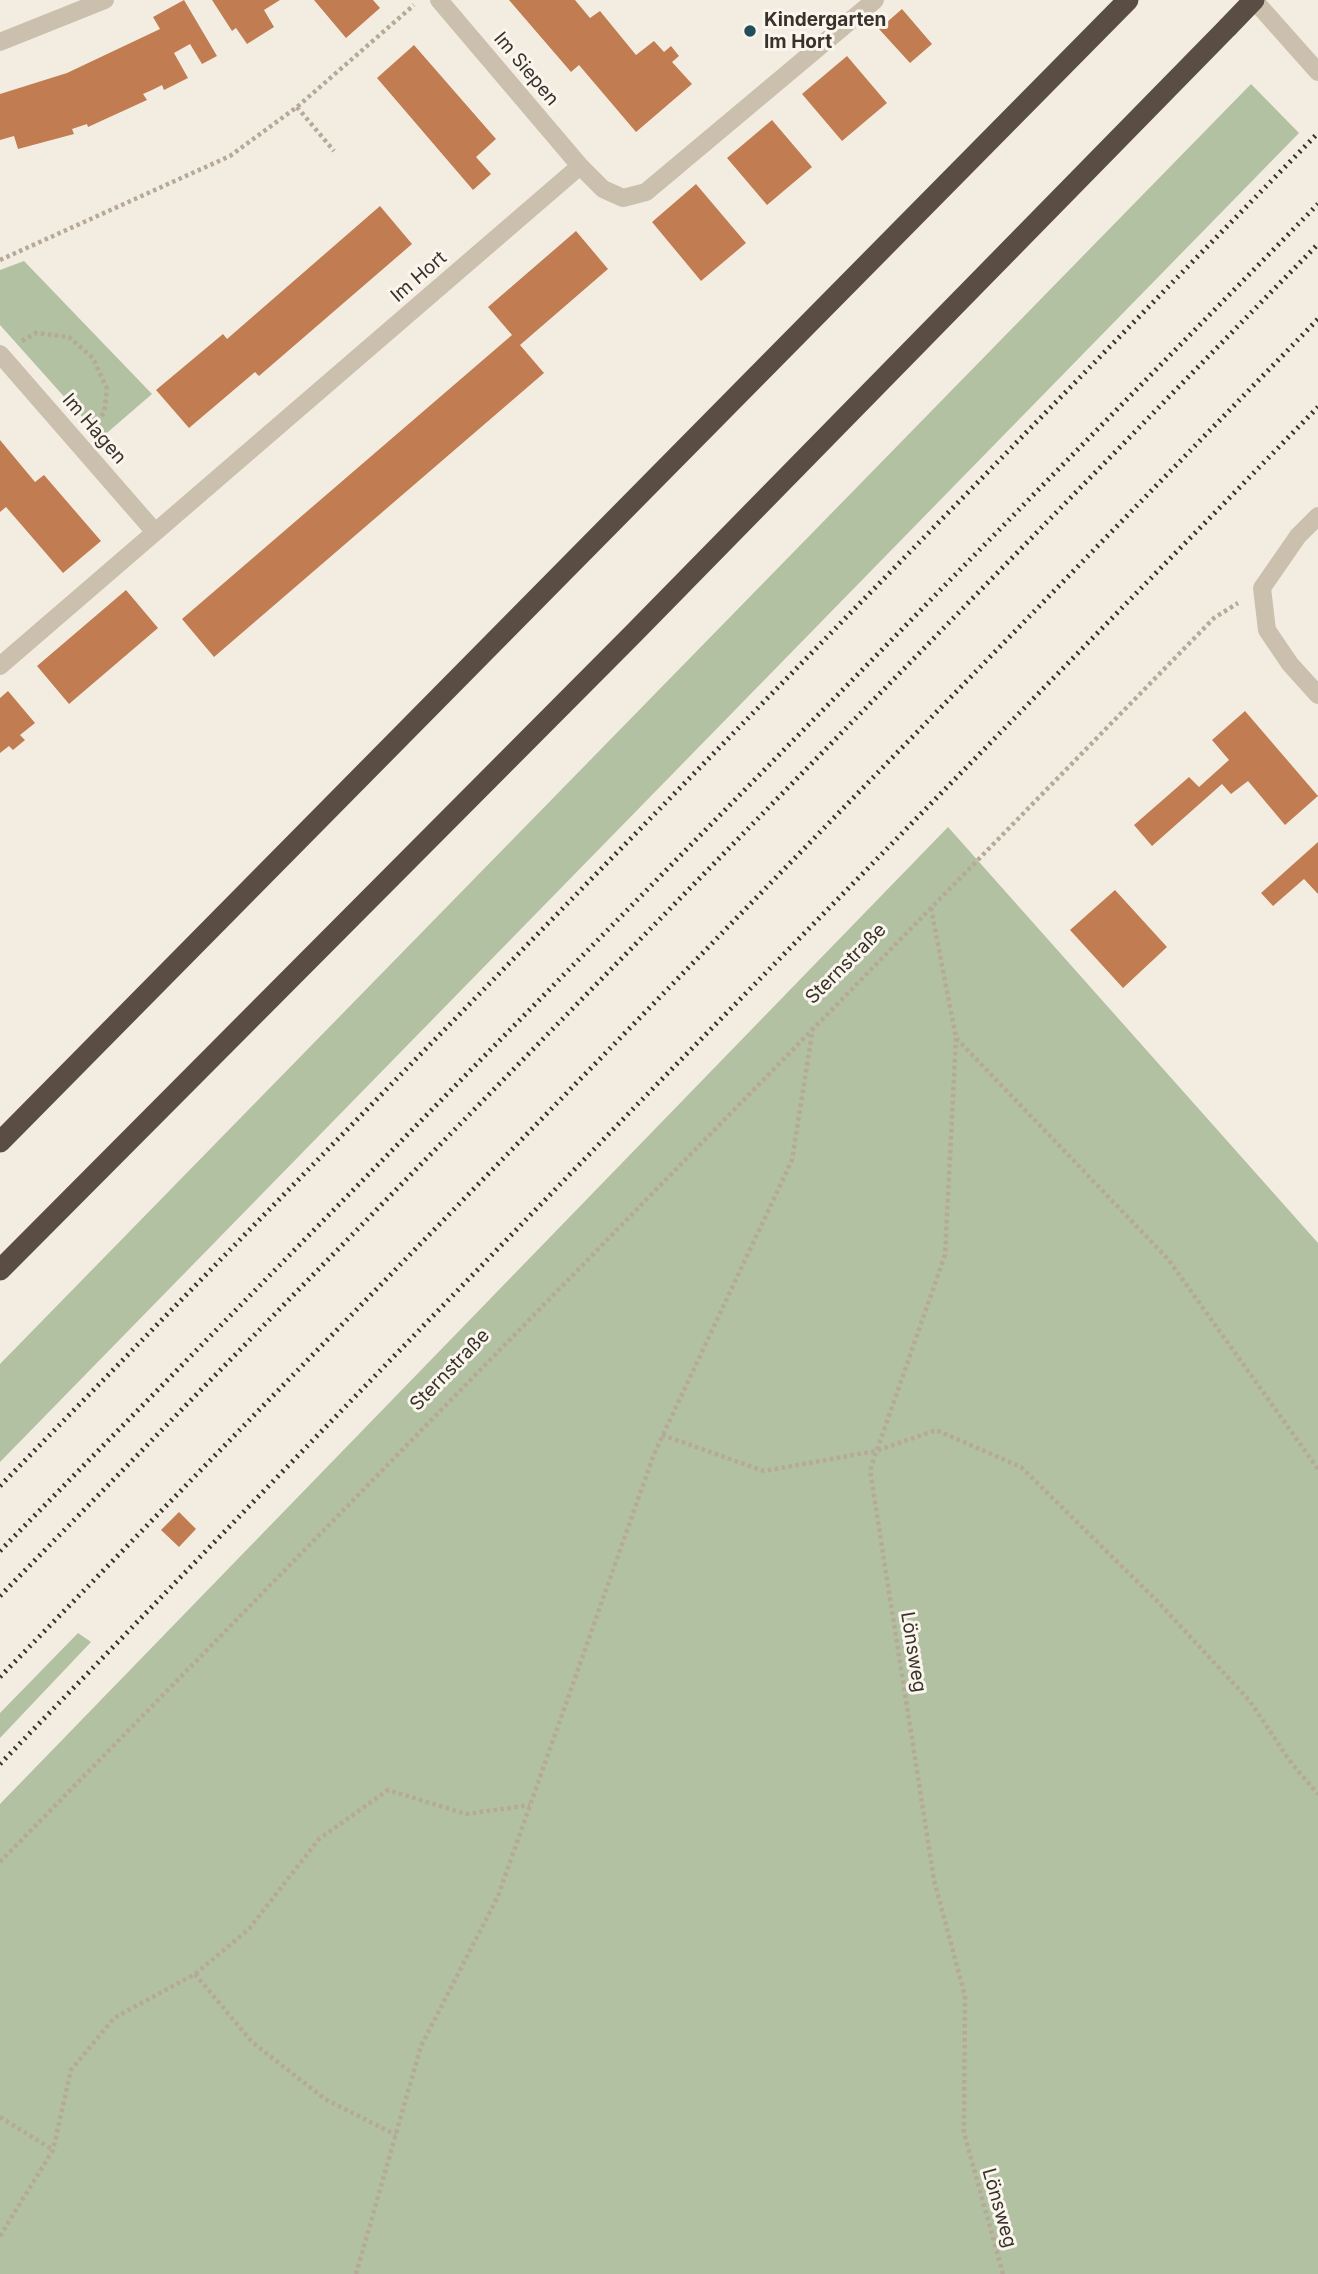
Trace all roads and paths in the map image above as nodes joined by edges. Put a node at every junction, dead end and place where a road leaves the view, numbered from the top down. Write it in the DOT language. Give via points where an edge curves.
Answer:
graph roads {
  1 [pos="105,0"];
  2 [pos="420,0"];
  3 [pos="439,0"];
  4 [pos="875,0"];
  5 [pos="1128,0"];
  6 [pos="1254,0"];
  7 [pos="0,42"];
  8 [pos="1318,72"];
  9 [pos="297,107"];
  10 [pos="334,151"];
  11 [pos="580,166"];
  12 [pos="0,260"];
  13 [pos="0,355"];
  14 [pos="76,440"];
  15 [pos="1318,516"];
  16 [pos="155,532"];
  17 [pos="1262,588"];
  18 [pos="0,666"];
  19 [pos="1318,695"];
  20 [pos="931,908"];
  21 [pos="814,1026"];
  22 [pos="956,1038"];
  23 [pos="0,1142"];
  24 [pos="0,1270"];
  25 [pos="662,1435"];
  26 [pos="876,1451"];
  27 [pos="1318,1469"];
  28 [pos="1318,1794"];
  29 [pos="530,1805"];
  30 [pos="0,1862"];
  31 [pos="195,1974"];
  32 [pos="0,2117"];
  33 [pos="396,2135"];
  34 [pos="53,2150"];
  35 [pos="0,2236"];
  36 [pos="356,2274"];
  37 [pos="1003,2274"];
  1 -- 7 [label="street"];
  2 -- 9 [label="path"];
  3 -- 11 [label="street, Im Siepen"];
  4 -- 11 [label="street" via="646,192 623,198 603,189"];
  5 -- 23 [label="highway"];
  6 -- 8 [label="street"];
  6 -- 24 [label="highway, bridge" via="634,633"];
  9 -- 10 [label="path"];
  9 -- 12 [label="path" via="230,156"];
  11 -- 16 [label="street, Im Hort"];
  13 -- 14 [label="street, Im Hagen"];
  13 -- 14 [label="path" via="36,333 69,337 93,358 107,388 104,413"];
  14 -- 16 [label="street, Im Hagen"];
  15 -- 17 [label="street" via="1298,536"];
  16 -- 18 [label="street, Im Hort"];
  17 -- 19 [label="street" via="1267,629"];
  17 -- 20 [label="path, Sternstraße" via="1213,618"];
  20 -- 21 [label="path, Sternstraße"];
  20 -- 22 [label="path, Lönsweg"];
  21 -- 25 [label="path" via="792,1160"];
  21 -- 30 [label="path, Sternstraße"];
  22 -- 26 [label="path, Lönsweg" via="945,1255"];
  22 -- 27 [label="path" via="1168,1259"];
  25 -- 26 [label="path" via="764,1471"];
  25 -- 29 [label="path"];
  26 -- 28 [label="path" via="936,1430 1021,1467 1249,1700"];
  26 -- 37 [label="path, Lönsweg" via="870,1470 934,1880 965,1996 964,2133"];
  29 -- 31 [label="path" via="466,1814 388,1790 319,1839 248,1930"];
  29 -- 33 [label="path" via="498,1896 421,2046"];
  31 -- 33 [label="path" via="252,2042 326,2099"];
  31 -- 34 [label="path" via="114,2018 71,2070"];
  32 -- 34 [label="path"];
  33 -- 36 [label="path"];
  34 -- 35 [label="path"];
}
